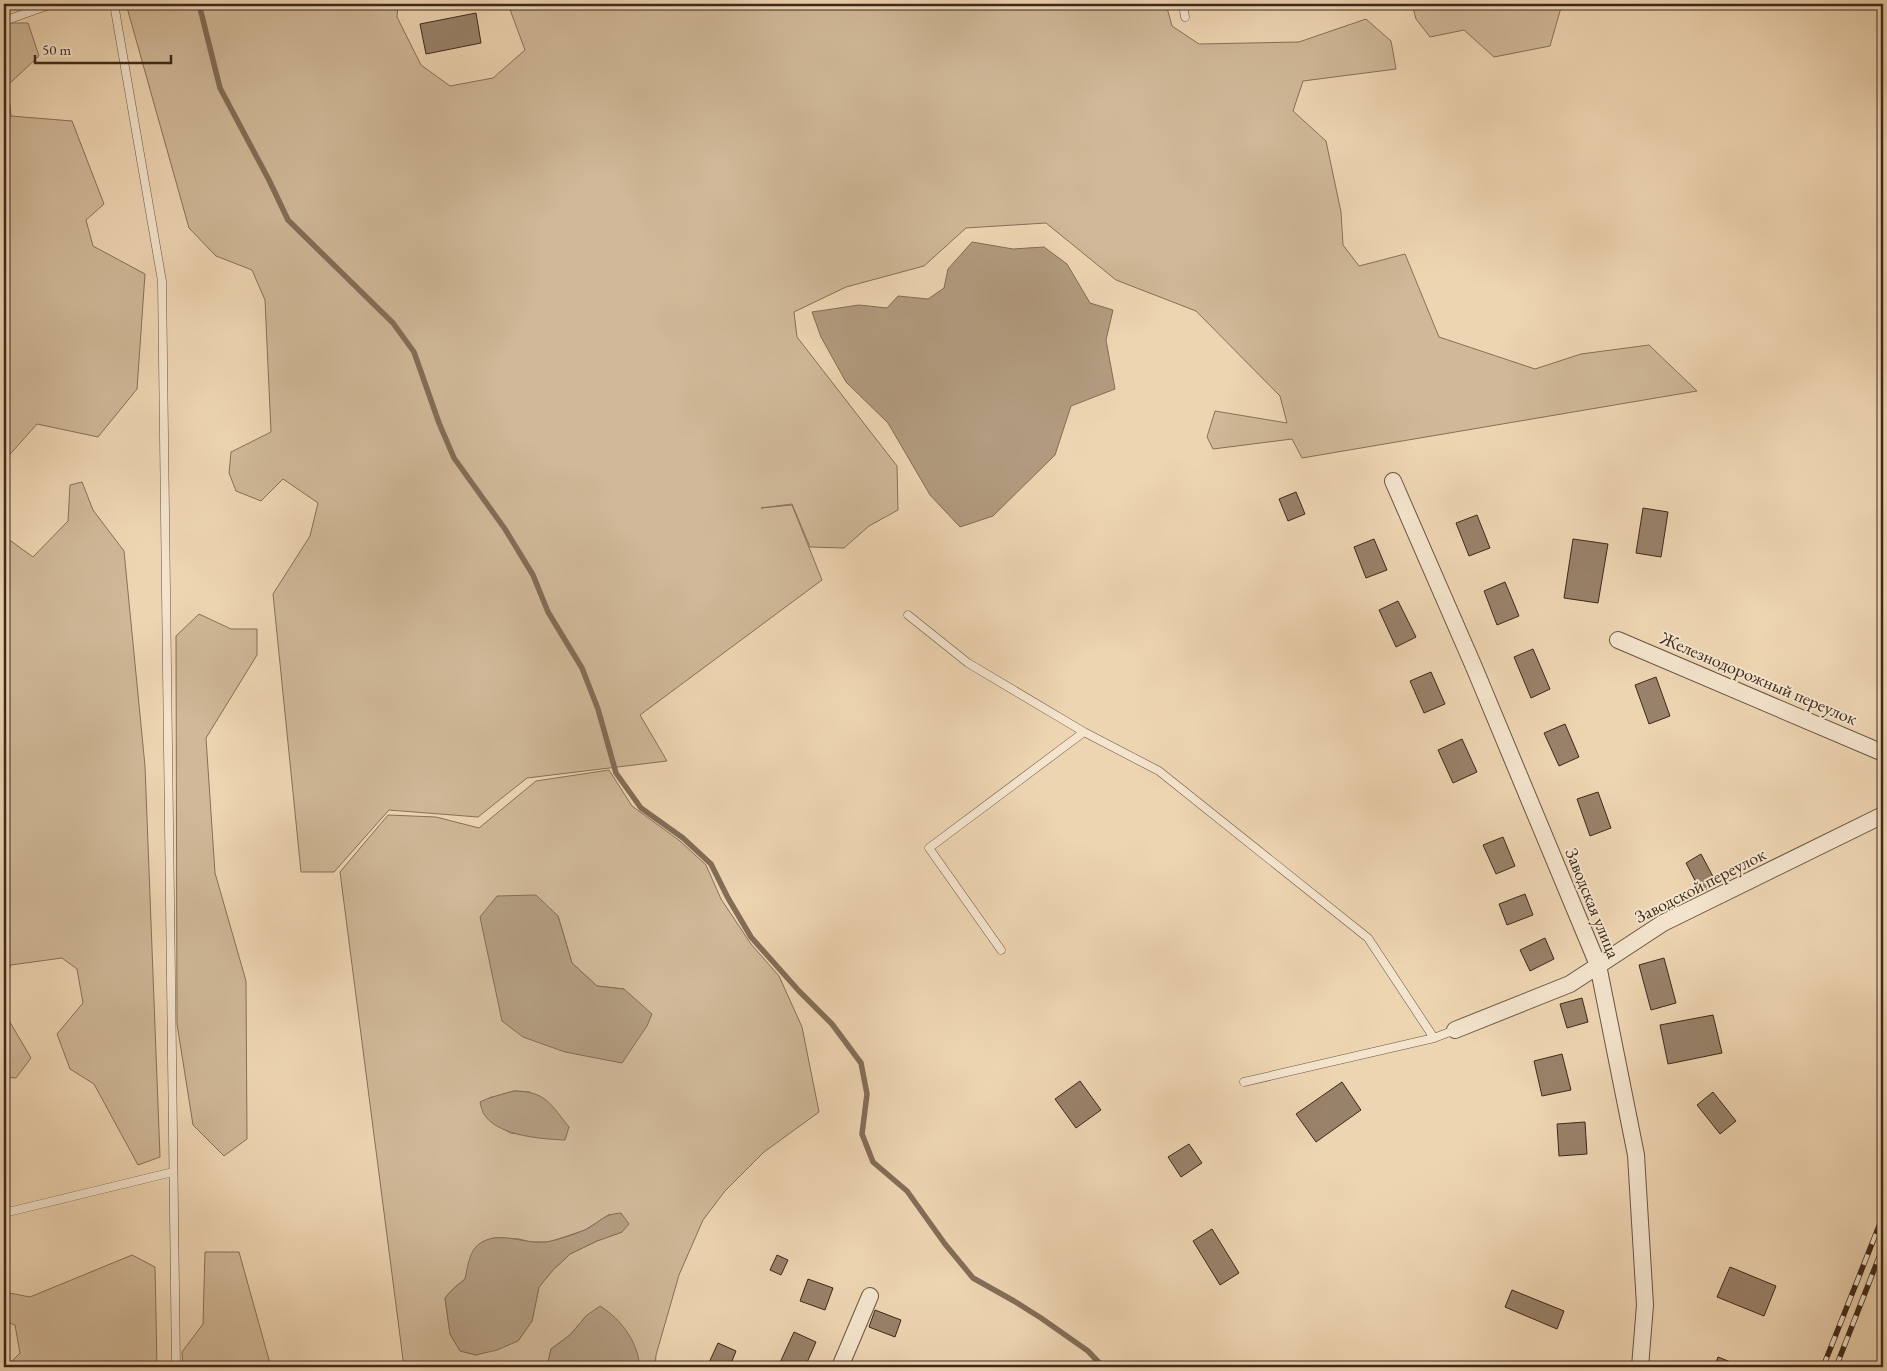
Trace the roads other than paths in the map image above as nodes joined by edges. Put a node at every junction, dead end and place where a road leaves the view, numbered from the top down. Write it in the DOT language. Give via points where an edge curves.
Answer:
graph roads {
  1 [pos="52,4"];
  2 [pos="114,4"];
  3 [pos="1183,4"];
  4 [pos="1185,17"];
  5 [pos="4,22"];
  6 [pos="1393,481"];
  7 [pos="908,615"];
  8 [pos="1618,640"];
  9 [pos="1084,732"];
  10 [pos="1883,753"];
  11 [pos="1883,815"];
  12 [pos="1001,950"];
  13 [pos="1598,965"];
  14 [pos="1455,1030"];
  15 [pos="1434,1038"];
  16 [pos="1244,1082"];
  17 [pos="173,1172"];
  18 [pos="4,1213"];
  19 [pos="870,1296"];
  20 [pos="176,1367"];
  21 [pos="840,1367"];
  22 [pos="1640,1367"];
  1 -- 5 [label="lane"];
  2 -- 17 [label="lane" via="162,281"];
  3 -- 4 [label="lane"];
  6 -- 13 [label="street, Заводская улица"];
  7 -- 9 [label="lane" via="968,663"];
  8 -- 10 [label="street, Железнодорожный переулок"];
  9 -- 12 [label="lane" via="928,848"];
  9 -- 15 [label="lane" via="1159,771 1368,938"];
  11 -- 13 [label="street, Заводской переулок" via="1663,923"];
  13 -- 14 [label="street, Заводской переулок" via="1570,984"];
  13 -- 22 [label="street, Заводская улица" via="1636,1155 1645,1306"];
  14 -- 15 [label="lane"];
  15 -- 16 [label="lane"];
  17 -- 18 [label="lane"];
  17 -- 20 [label="lane"];
  19 -- 21 [label="street"];
}
